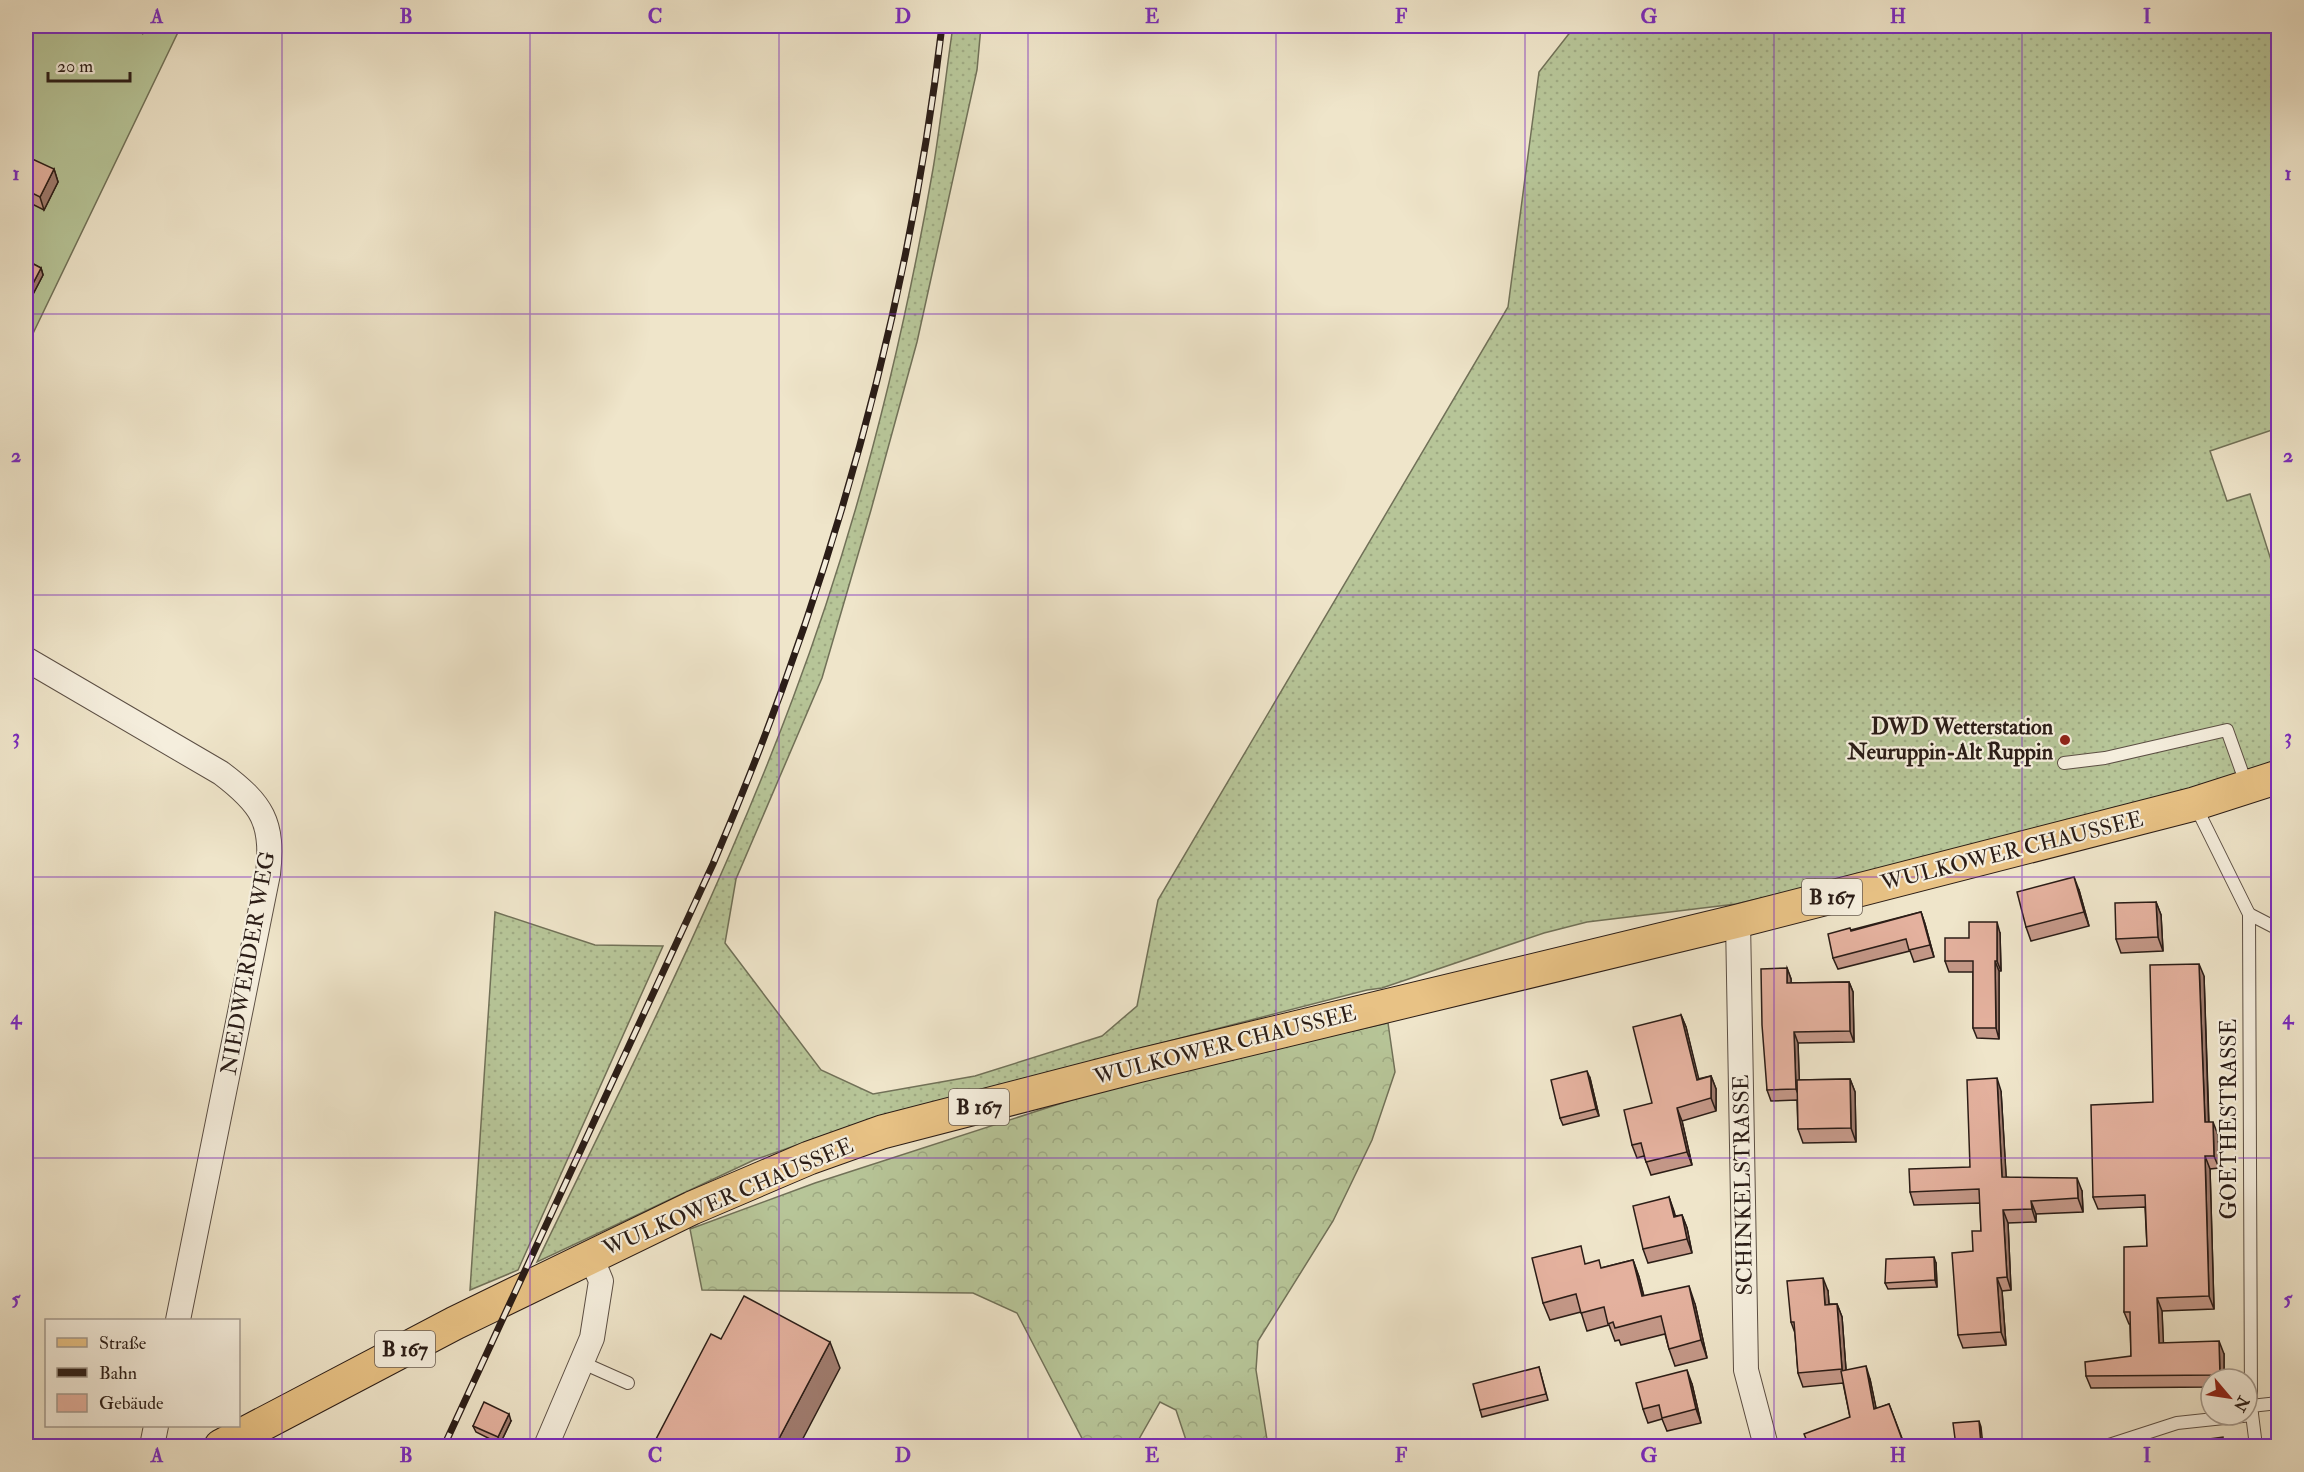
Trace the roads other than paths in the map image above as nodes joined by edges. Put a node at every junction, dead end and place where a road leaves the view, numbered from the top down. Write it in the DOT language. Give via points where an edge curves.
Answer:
graph roads {
  1 [pos="26,659"];
  2 [pos="2064,763"];
  3 [pos="2278,777"];
  4 [pos="2248,787"];
  5 [pos="2194,804"];
  6 [pos="2249,914"];
  7 [pos="1737,921"];
  8 [pos="2278,928"];
  9 [pos="591,1257"];
  10 [pos="178,1319"];
  11 [pos="583,1363"];
  12 [pos="2251,1367"];
  13 [pos="628,1383"];
  14 [pos="2278,1403"];
  15 [pos="2259,1408"];
  16 [pos="2199,1419"];
  17 [pos="156,1427"];
  18 [pos="2253,1427"];
  19 [pos="152,1446"];
  20 [pos="221,1446"];
  21 [pos="546,1446"];
  22 [pos="1766,1446"];
  23 [pos="2106,1446"];
  24 [pos="2256,1446"];
  1 -- 10 [label="street, NIEDWERDER WEG" via="221,773 256,804 269,833 268,874"];
  2 -- 4 [label="lane" via="2105,758 2227,730"];
  3 -- 4 [label="main road, WULKOWER CHAUSSEE / B 167"];
  4 -- 5 [label="main road, WULKOWER CHAUSSEE / B 167"];
  5 -- 6 [label="lane, GOETHESTRASSE"];
  5 -- 7 [label="main road, WULKOWER CHAUSSEE / B 167"];
  6 -- 8 [label="lane"];
  6 -- 12 [label="lane, GOETHESTRASSE"];
  7 -- 9 [label="main road, WULKOWER CHAUSSEE / B 167" via="882,1132 809,1158"];
  7 -- 22 [label="street, SCHINKELSTRASSE" via="1746,1370"];
  9 -- 11 [label="street" via="601,1281 592,1338"];
  9 -- 20 [label="main road, WULKOWER CHAUSSEE / B 167" via="455,1323"];
  11 -- 13 [label="lane"];
  11 -- 21 [label="street"];
  14 -- 15 [label="lane"];
  16 -- 23 [label="lane"];
  17 -- 19 [label="street"];
  18 -- 24 [label="lane, GOETHESTRASSE"];
}
